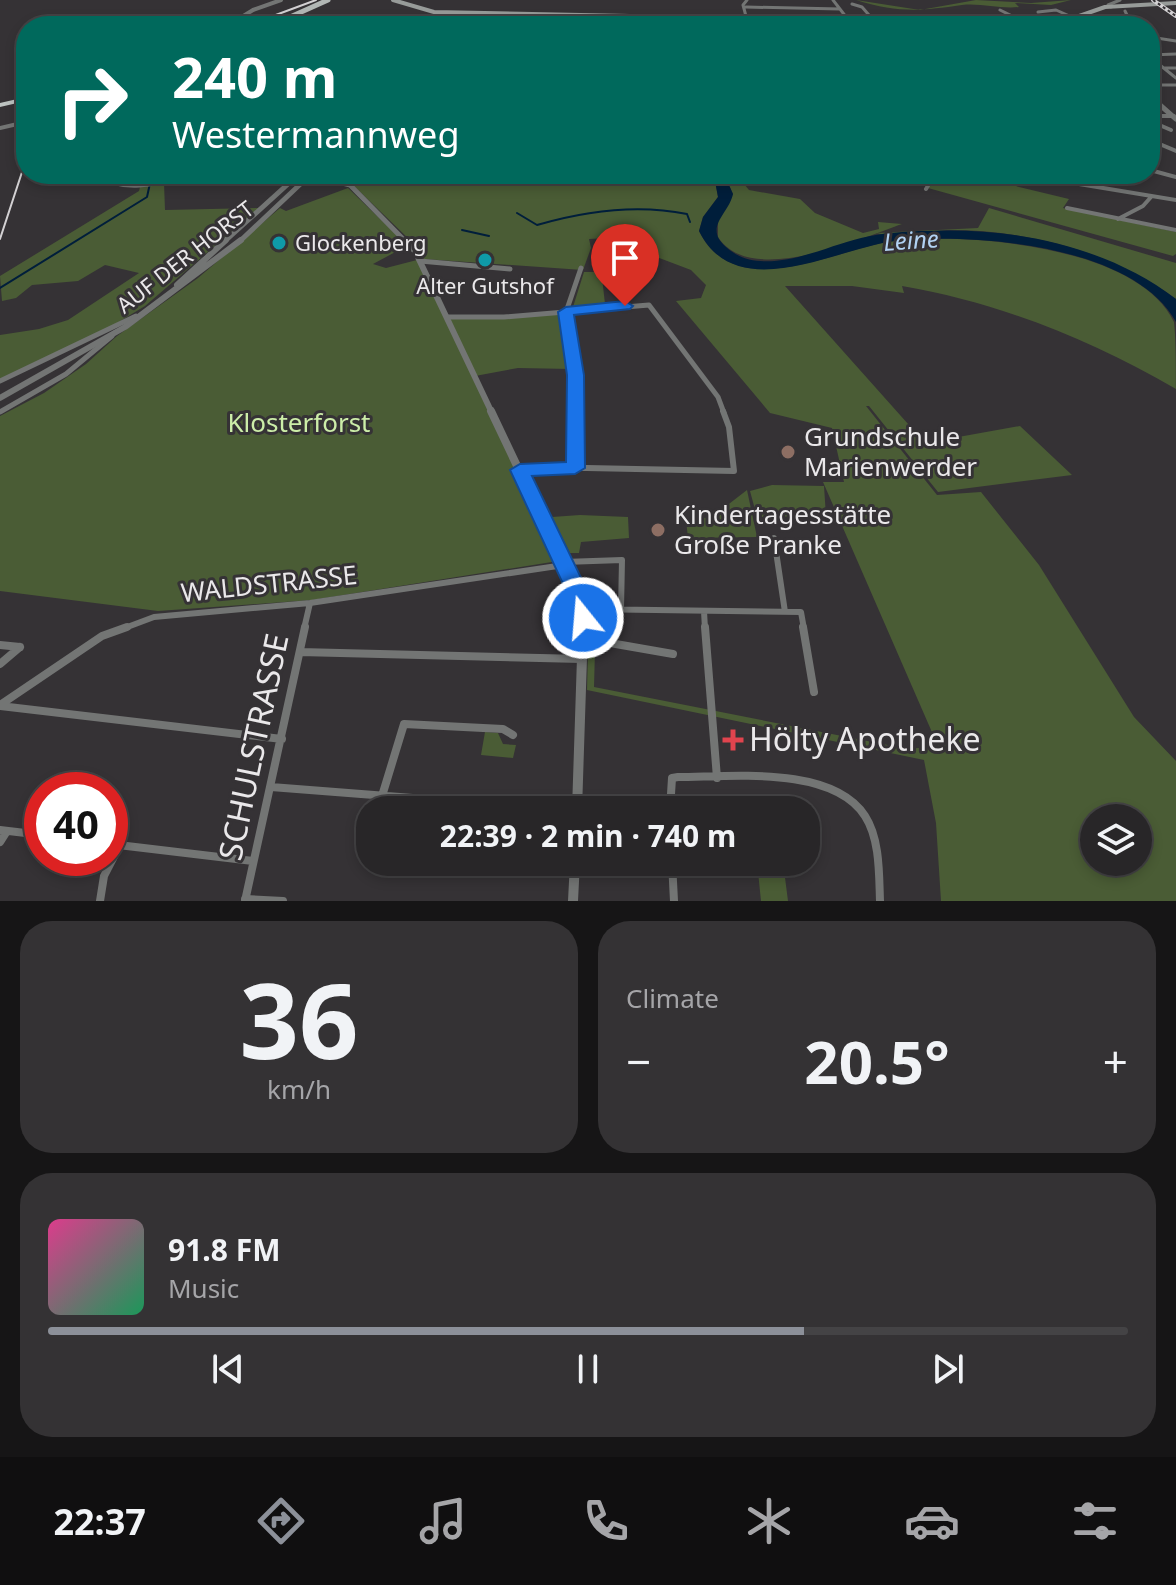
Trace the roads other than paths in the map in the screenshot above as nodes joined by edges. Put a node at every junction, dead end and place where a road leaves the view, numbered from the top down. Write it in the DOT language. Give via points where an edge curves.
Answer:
graph roads {
  1 [pos="281,0"];
  2 [pos="323,0"];
  3 [pos="393,0"];
  4 [pos="747,0"];
  5 [pos="833,0"];
  6 [pos="1120,0"];
  7 [pos="1176,3"];
  8 [pos="852,4"];
  9 [pos="746,7"];
  10 [pos="1111,7"];
  11 [pos="840,9"];
  12 [pos="1000,10"];
  13 [pos="1019,11"];
  14 [pos="1125,11"];
  15 [pos="1038,12"];
  16 [pos="1009,14"];
  17 [pos="243,16"];
  18 [pos="289,16"];
  19 [pos="599,16"];
  20 [pos="747,16"];
  21 [pos="845,16"];
  22 [pos="870,16"];
  23 [pos="1013,16"];
  24 [pos="1070,16"];
  25 [pos="1081,16"];
  26 [pos="1127,16"];
  27 [pos="1160,65"];
  28 [pos="1164,68"];
  29 [pos="1176,68"];
  30 [pos="1176,78"];
  31 [pos="1160,124"];
  32 [pos="1171,130"];
  33 [pos="288,184"];
  34 [pos="299,184"];
  35 [pos="346,184"];
  36 [pos="929,184"];
  37 [pos="1079,184"];
  38 [pos="926,189"];
  39 [pos="1151,197"];
  40 [pos="1176,200"];
  41 [pos="1067,208"];
  42 [pos="1118,219"];
  43 [pos="1176,230"];
  44 [pos="420,261"];
  45 [pos="581,268"];
  46 [pos="510,269"];
  47 [pos="566,312"];
  48 [pos="136,316"];
  49 [pos="447,317"];
  50 [pos="81,359"];
  51 [pos="0,381"];
  52 [pos="0,397"];
  53 [pos="0,412"];
  54 [pos="575,468"];
  55 [pos="520,470"];
  56 [pos="774,538"];
  57 [pos="564,564"];
  58 [pos="310,603"];
  59 [pos="582,609"];
  60 [pos="621,609"];
  61 [pos="704,611"];
  62 [pos="785,612"];
  63 [pos="583,643"];
  64 [pos="0,645"];
  65 [pos="300,652"];
  66 [pos="673,654"];
  67 [pos="582,659"];
  68 [pos="0,664"];
  69 [pos="814,692"];
  70 [pos="0,705"];
  71 [pos="513,735"];
  72 [pos="282,739"];
  73 [pos="717,778"];
  74 [pos="271,787"];
  75 [pos="382,796"];
  76 [pos="577,796"];
  77 [pos="671,796"];
  78 [pos="4,830"];
  79 [pos="24,833"];
  80 [pos="0,842"];
  81 [pos="128,846"];
  82 [pos="253,861"];
  83 [pos="104,876"];
  84 [pos="574,876"];
  85 [pos="673,876"];
  86 [pos="245,900"];
  87 [pos="100,901"];
  88 [pos="283,901"];
  89 [pos="573,901"];
  90 [pos="674,901"];
  91 [pos="880,901"];
  1 -- 17 [label="street"];
  2 -- 18 [label="main road"];
  3 -- 19 [label="main road" via="425,11"];
  4 -- 9 [label="street"];
  5 -- 11 [label="street"];
  6 -- 10 [label="street"];
  7 -- 10 [label="main road"];
  8 -- 22 [label="street"];
  9 -- 11 [label="street"];
  9 -- 20 [label="street"];
  10 -- 25 [label="main road"];
  11 -- 21 [label="street"];
  12 -- 16 [label="street"];
  13 -- 16 [label="street"];
  14 -- 26 [label="street"];
  15 -- 24 [label="street" via="1056,10"];
  16 -- 23 [label="street"];
  27 -- 28 [label="street"];
  28 -- 29 [label="street"];
  28 -- 30 [label="street"];
  31 -- 32 [label="street"];
  33 -- 48 [label="street, AUF DER HORST"];
  34 -- 50 [label="street, AUF DER HORST" via="219,258"];
  35 -- 44 [label="street" via="411,245"];
  36 -- 38 [label="street"];
  37 -- 39 [label="street"];
  39 -- 40 [label="street"];
  39 -- 42 [label="street"];
  41 -- 42 [label="street"];
  42 -- 43 [label="street"];
  44 -- 46 [label="street"];
  44 -- 49 [label="street"];
  45 -- 47 [label="street"];
  47 -- 49 [label="street"];
  47 -- 54 [label="street" via="576,375"];
  47 -- 54 [label="street" via="649,305 718,397 729,427 734,471"];
  48 -- 51 [label="street, AUF DER HORST"];
  48 -- 52 [label="street, AUF DER HORST"];
  49 -- 55 [label="street"];
  50 -- 52 [label="street, AUF DER HORST"];
  50 -- 53 [label="street, AUF DER HORST"];
  54 -- 55 [label="street"];
  55 -- 57 [label="street"];
  56 -- 62 [label="street"];
  57 -- 58 [label="street, WALDSTRASSE"];
  57 -- 59 [label="street"];
  57 -- 60 [label="street, WALDSTRASSE" via="622,560"];
  58 -- 65 [label="street, SCHULSTRASSE"];
  58 -- 70 [label="street, WALDSTRASSE" via="136,622 89,644"];
  59 -- 60 [label="street"];
  59 -- 63 [label="street"];
  60 -- 61 [label="street"];
  61 -- 62 [label="street"];
  61 -- 73 [label="street"];
  62 -- 69 [label="street" via="801,612"];
  63 -- 66 [label="street"];
  63 -- 67 [label="street"];
  64 -- 68 [label="street" via="20,647"];
  65 -- 67 [label="street"];
  65 -- 72 [label="street, SCHULSTRASSE"];
  67 -- 76 [label="street"];
  70 -- 72 [label="street"];
  71 -- 75 [label="street" via="503,729 404,724"];
  72 -- 74 [label="street, SCHULSTRASSE"];
  73 -- 77 [label="street" via="672,778"];
  73 -- 91 [label="street" via="811,782 846,795 865,816 872,834"];
  74 -- 75 [label="street"];
  74 -- 82 [label="street, SCHULSTRASSE"];
  78 -- 79 [label="street"];
  78 -- 80 [label="street"];
  81 -- 82 [label="street"];
  82 -- 86 [label="street, SCHULSTRASSE"];
  83 -- 87 [label="street"];
  84 -- 89 [label="street"];
  85 -- 90 [label="street"];
  86 -- 88 [label="street"];
}
